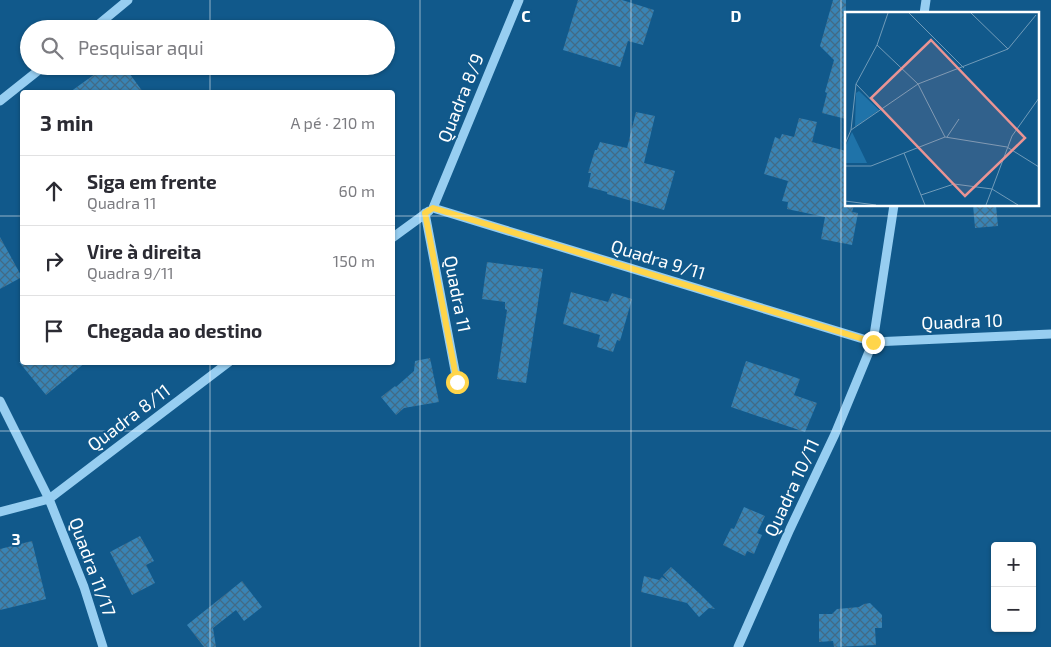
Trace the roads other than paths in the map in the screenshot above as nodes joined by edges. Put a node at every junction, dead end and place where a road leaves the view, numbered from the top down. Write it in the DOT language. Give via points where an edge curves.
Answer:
graph roads {
  1 [pos="128,0"];
  2 [pos="520,0"];
  3 [pos="104,20"];
  4 [pos="33,75"];
  5 [pos="0,101"];
  6 [pos="894,206"];
  7 [pos="429,211"];
  8 [pos="395,236"];
  9 [pos="1051,334"];
  10 [pos="873,342"];
  11 [pos="225,365"];
  12 [pos="457,382"];
  13 [pos="0,401"];
  14 [pos="49,499"];
  15 [pos="0,512"];
  16 [pos="103,647"];
  17 [pos="738,647"];
  1 -- 3 [label="street"];
  2 -- 7 [label="street, Quadra 8/9"];
  4 -- 5 [label="street"];
  6 -- 10 [label="street, Quadra 10/11"];
  7 -- 8 [label="street"];
  7 -- 10 [label="street, Quadra 9/11"];
  7 -- 12 [label="street, Quadra 11"];
  9 -- 10 [label="street, Quadra 10"];
  10 -- 17 [label="street, Quadra 10/11"];
  11 -- 14 [label="street, Quadra 8/11"];
  13 -- 14 [label="street, Quadra 11/17"];
  14 -- 15 [label="street"];
  14 -- 16 [label="street, Quadra 11/17" via="84,587"];
}
